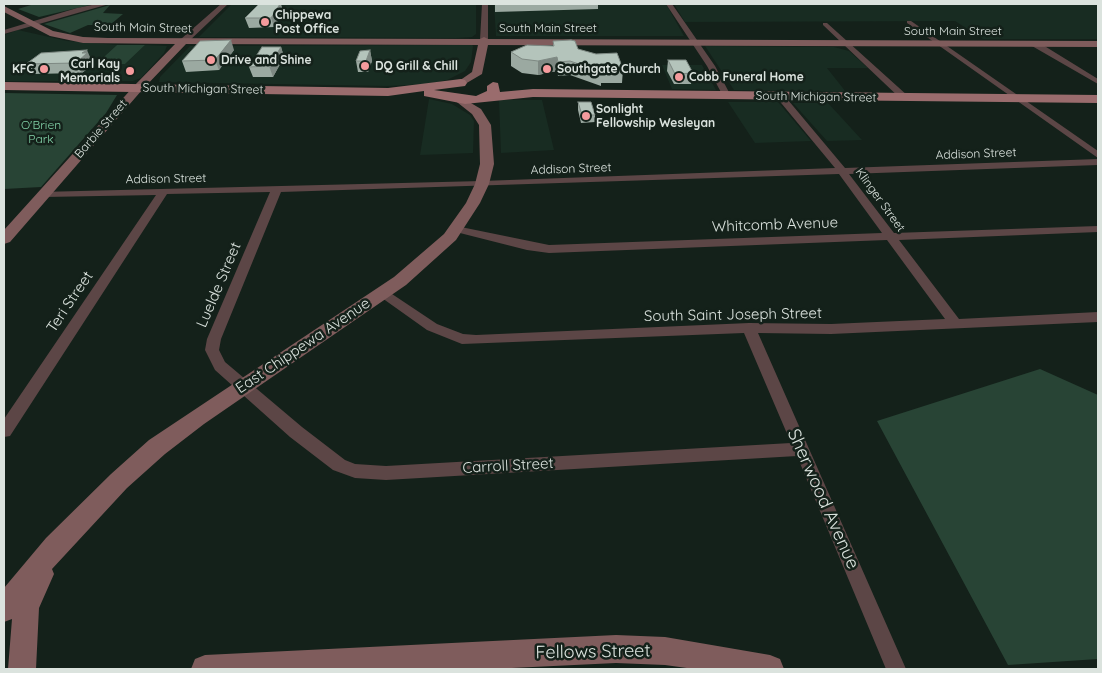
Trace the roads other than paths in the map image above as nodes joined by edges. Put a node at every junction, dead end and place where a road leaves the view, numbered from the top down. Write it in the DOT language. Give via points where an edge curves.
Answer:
graph roads {
  1 [pos="106,4"];
  2 [pos="225,4"];
  3 [pos="484,4"];
  4 [pos="669,4"];
  5 [pos="4,9"];
  6 [pos="910,22"];
  7 [pos="30,24"];
  8 [pos="825,24"];
  9 [pos="4,32"];
  10 [pos="484,40"];
  11 [pos="528,40"];
  12 [pos="184,41"];
  13 [pos="694,42"];
  14 [pos="846,43"];
  15 [pos="939,43"];
  16 [pos="1035,44"];
  17 [pos="1098,44"];
  18 [pos="482,59"];
  19 [pos="463,82"];
  20 [pos="1098,82"];
  21 [pos="4,86"];
  22 [pos="138,88"];
  23 [pos="402,91"];
  24 [pos="489,91"];
  25 [pos="727,96"];
  26 [pos="780,96"];
  27 [pos="456,98"];
  28 [pos="905,98"];
  29 [pos="1017,98"];
  30 [pos="1098,99"];
  31 [pos="477,112"];
  32 [pos="1098,156"];
  33 [pos="1098,162"];
  34 [pos="842,171"];
  35 [pos="482,184"];
  36 [pos="277,189"];
  37 [pos="163,192"];
  38 [pos="44,194"];
  39 [pos="1098,228"];
  40 [pos="456,229"];
  41 [pos="889,236"];
  42 [pos="4,239"];
  43 [pos="381,293"];
  44 [pos="1098,316"];
  45 [pos="955,322"];
  46 [pos="749,328"];
  47 [pos="243,386"];
  48 [pos="4,431"];
  49 [pos="802,449"];
  50 [pos="55,546"];
  51 [pos="4,609"];
  52 [pos="492,662"];
  53 [pos="22,669"];
  54 [pos="205,669"];
  55 [pos="770,669"];
  56 [pos="896,669"];
  1 -- 7 [label="street"];
  2 -- 12 [label="street, Barbie Street"];
  3 -- 10 [label="street"];
  4 -- 13 [label="street"];
  5 -- 7 [label="street, South Main Street"];
  6 -- 15 [label="street"];
  7 -- 9 [label="street"];
  7 -- 12 [label="street, South Main Street" via="50,33 83,40"];
  8 -- 14 [label="street"];
  10 -- 11 [label="street, South Main Street"];
  10 -- 12 [label="street, South Main Street"];
  10 -- 18 [label="street"];
  11 -- 13 [label="street, South Main Street"];
  11 -- 18 [label="street" via="500,47"];
  12 -- 22 [label="street, Barbie Street"];
  13 -- 14 [label="street, South Main Street"];
  13 -- 25 [label="street"];
  14 -- 15 [label="street, South Main Street"];
  14 -- 28 [label="street"];
  15 -- 16 [label="street, South Main Street"];
  15 -- 29 [label="street"];
  16 -- 17 [label="street, South Main Street"];
  16 -- 20 [label="street"];
  18 -- 19 [label="street" via="477,74"];
  18 -- 24 [label="street" via="487,64"];
  19 -- 23 [label="main road, South Michigan Street"];
  19 -- 24 [label="main road, South Michigan Street" via="478,81"];
  19 -- 27 [label="main road" via="449,91"];
  21 -- 22 [label="main road, South Michigan Street"];
  22 -- 23 [label="main road, South Michigan Street"];
  22 -- 38 [label="street, Barbie Street"];
  23 -- 27 [label="main road, South Michigan Street"];
  24 -- 25 [label="main road, South Michigan Street"];
  24 -- 27 [label="main road, South Michigan Street"];
  24 -- 31 [label="street"];
  25 -- 26 [label="main road, South Michigan Street"];
  26 -- 28 [label="main road, South Michigan Street"];
  26 -- 34 [label="street, Klinger Street"];
  27 -- 31 [label="street"];
  28 -- 29 [label="main road, South Michigan Street"];
  29 -- 30 [label="main road, South Michigan Street"];
  29 -- 32 [label="street"];
  31 -- 35 [label="street, East Chippewa Avenue" via="485,125 487,142 487,164"];
  33 -- 34 [label="street, Addison Street"];
  34 -- 35 [label="street, Addison Street"];
  34 -- 41 [label="street, Klinger Street"];
  35 -- 36 [label="street, Addison Street"];
  35 -- 40 [label="street, East Chippewa Avenue"];
  36 -- 37 [label="street, Addison Street"];
  36 -- 47 [label="street, Luelde Street" via="212,350 215,358"];
  37 -- 38 [label="street, Addison Street"];
  37 -- 48 [label="street, Teri Street"];
  38 -- 42 [label="street, Barbie Street"];
  39 -- 41 [label="street, Whitcomb Avenue"];
  40 -- 41 [label="street, Whitcomb Avenue" via="549,248"];
  40 -- 43 [label="street, East Chippewa Avenue" via="420,265"];
  41 -- 45 [label="street, Klinger Street"];
  43 -- 46 [label="street, South Saint Joseph Street" via="440,330 462,339"];
  43 -- 47 [label="street, East Chippewa Avenue"];
  44 -- 45 [label="street, South Saint Joseph Street"];
  45 -- 46 [label="street, South Saint Joseph Street" via="830,329"];
  46 -- 49 [label="street, Sherwood Avenue"];
  47 -- 49 [label="street, Carroll Street" via="325,456 355,471 372,473"];
  47 -- 50 [label="street, East Chippewa Avenue" via="146,456"];
  49 -- 56 [label="street, Sherwood Avenue"];
  50 -- 51 [label="street, East Chippewa Avenue"];
  50 -- 53 [label="street, East Chippewa Avenue" via="26,608"];
  52 -- 54 [label="street, Fellows Street"];
  52 -- 55 [label="street, Fellows Street" via="636,650 720,659"];
}
